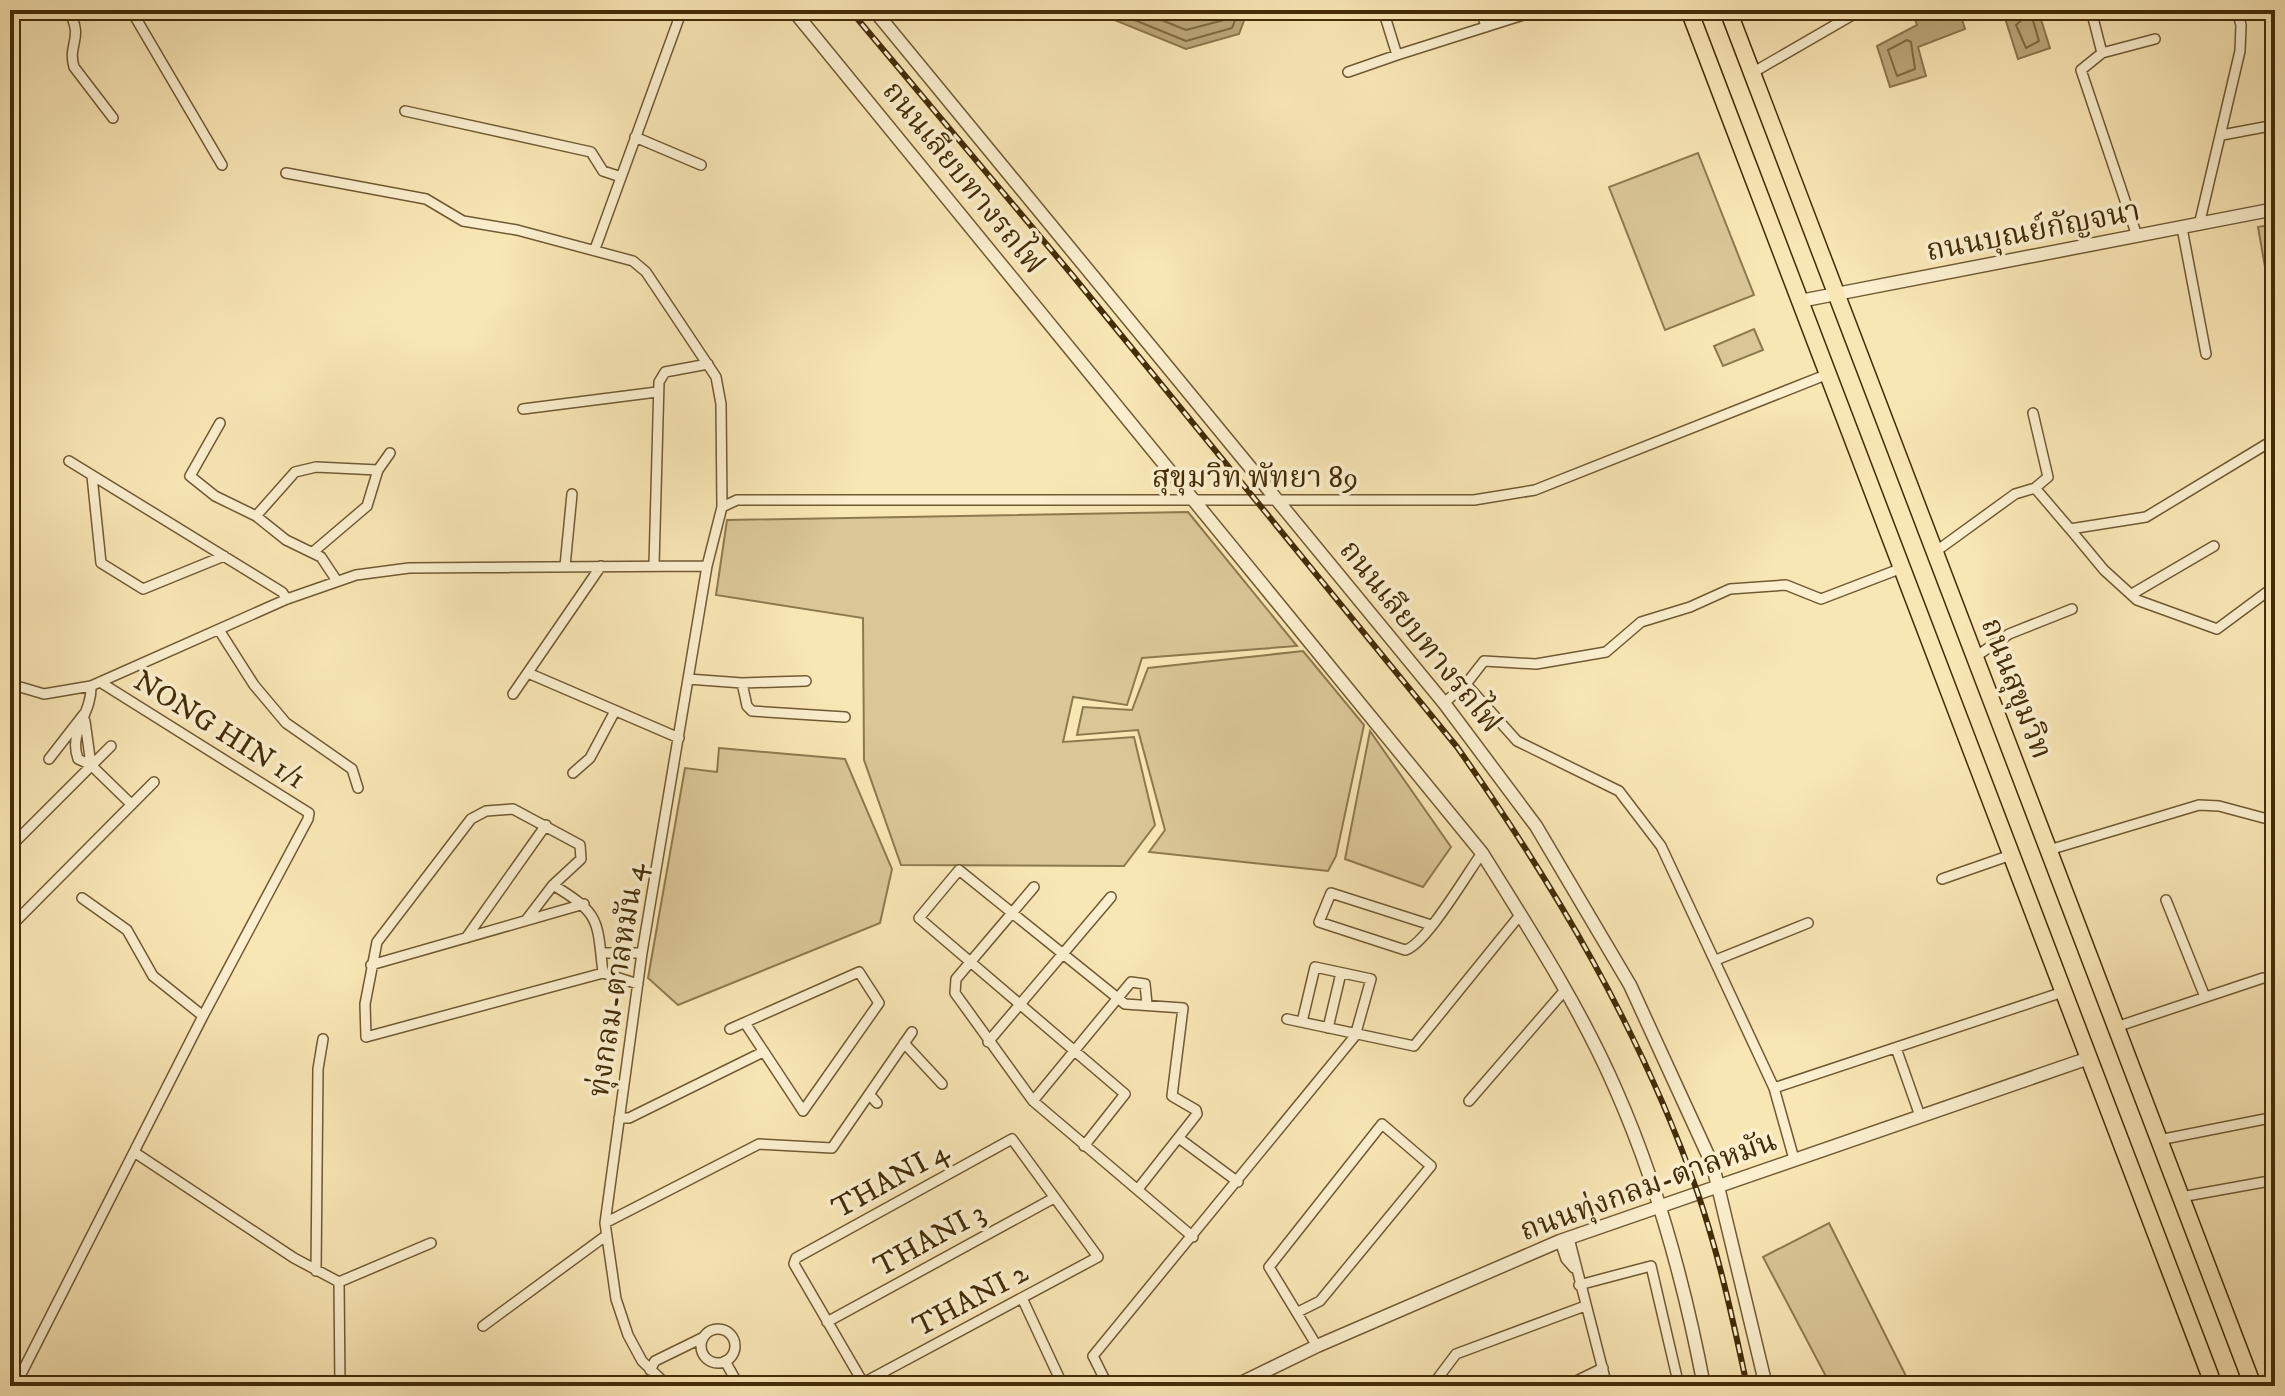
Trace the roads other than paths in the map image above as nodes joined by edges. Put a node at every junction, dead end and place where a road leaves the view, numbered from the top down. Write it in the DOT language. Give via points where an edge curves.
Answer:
graph roads {
  1 [pos="68,10"];
  2 [pos="131,10"];
  3 [pos="682,10"];
  4 [pos="793,10"];
  5 [pos="874,10"];
  6 [pos="1383,10"];
  7 [pos="1481,10"];
  8 [pos="1539,10"];
  9 [pos="1689,10"];
  10 [pos="1728,10"];
  11 [pos="1861,10"];
  12 [pos="2091,10"];
  13 [pos="2237,10"];
  14 [pos="1486,27"];
  15 [pos="2155,39"];
  16 [pos="2102,53"];
  17 [pos="1397,55"];
  18 [pos="1348,72"];
  19 [pos="1752,73"];
  20 [pos="405,111"];
  21 [pos="113,118"];
  22 [pos="2275,125"];
  23 [pos="2222,135"];
  24 [pos="635,137"];
  25 [pos="222,165"];
  26 [pos="701,165"];
  27 [pos="286,173"];
  28 [pos="621,177"];
  29 [pos="2275,209"];
  30 [pos="2199,225"];
  31 [pos="2182,228"];
  32 [pos="2137,236"];
  33 [pos="595,249"];
  34 [pos="1836,294"];
  35 [pos="1800,301"];
  36 [pos="2206,354"];
  37 [pos="708,364"];
  38 [pos="1828,374"];
  39 [pos="658,387"];
  40 [pos="523,409"];
  41 [pos="2033,413"];
  42 [pos="220,423"];
  43 [pos="2272,442"];
  44 [pos="390,453"];
  45 [pos="69,461"];
  46 [pos="378,470"];
  47 [pos="2275,472"];
  48 [pos="92,476"];
  49 [pos="2035,488"];
  50 [pos="572,494"];
  51 [pos="1277,499"];
  52 [pos="1196,502"];
  53 [pos="722,507"];
  54 [pos="256,516"];
  55 [pos="2070,529"];
  56 [pos="2214,546"];
  57 [pos="313,552"];
  58 [pos="1935,552"];
  59 [pos="224,556"];
  60 [pos="654,565"];
  61 [pos="565,566"];
  62 [pos="601,566"];
  63 [pos="707,566"];
  64 [pos="1902,568"];
  65 [pos="337,581"];
  66 [pos="2275,586"];
  67 [pos="2132,594"];
  68 [pos="287,599"];
  69 [pos="2072,609"];
  70 [pos="219,630"];
  71 [pos="1975,657"];
  72 [pos="528,673"];
  73 [pos="688,679"];
  74 [pos="806,681"];
  75 [pos="742,683"];
  76 [pos="10,684"];
  77 [pos="96,684"];
  78 [pos="1466,684"];
  79 [pos="513,694"];
  80 [pos="1444,703"];
  81 [pos="615,711"];
  82 [pos="86,713"];
  83 [pos="845,717"];
  84 [pos="679,738"];
  85 [pos="111,746"];
  86 [pos="49,759"];
  87 [pos="91,765"];
  88 [pos="573,773"];
  89 [pos="154,782"];
  90 [pos="358,788"];
  91 [pos="131,804"];
  92 [pos="2275,821"];
  93 [pos="546,825"];
  94 [pos="10,847"];
  95 [pos="2049,850"];
  96 [pos="1482,853"];
  97 [pos="2011,855"];
  98 [pos="1942,879"];
  99 [pos="553,885"];
  100 [pos="1034,887"];
  101 [pos="1111,897"];
  102 [pos="82,898"];
  103 [pos="2166,900"];
  104 [pos="584,904"];
  105 [pos="1012,909"];
  106 [pos="1520,915"];
  107 [pos="527,919"];
  108 [pos="1808,923"];
  109 [pos="1431,925"];
  110 [pos="10,927"];
  111 [pos="466,938"];
  112 [pos="601,953"];
  113 [pos="642,953"];
  114 [pos="1066,953"];
  115 [pos="1716,960"];
  116 [pos="969,962"];
  117 [pos="371,965"];
  118 [pos="603,973"];
  119 [pos="1341,973"];
  120 [pos="2263,978"];
  121 [pos="638,984"];
  122 [pos="1565,990"];
  123 [pos="2063,992"];
  124 [pos="1120,996"];
  125 [pos="2205,997"];
  126 [pos="1147,1004"];
  127 [pos="1023,1005"];
  128 [pos="203,1016"];
  129 [pos="1287,1019"];
  130 [pos="1302,1022"];
  131 [pos="745,1023"];
  132 [pos="2116,1027"];
  133 [pos="1328,1028"];
  134 [pos="730,1029"];
  135 [pos="912,1032"];
  136 [pos="1355,1036"];
  137 [pos="323,1039"];
  138 [pos="988,1042"];
  139 [pos="904,1043"];
  140 [pos="1896,1048"];
  141 [pos="1076,1050"];
  142 [pos="763,1052"];
  143 [pos="2089,1058"];
  144 [pos="942,1084"];
  145 [pos="1774,1088"];
  146 [pos="869,1094"];
  147 [pos="1033,1101"];
  148 [pos="1469,1101"];
  149 [pos="877,1103"];
  150 [pos="1920,1116"];
  151 [pos="2275,1117"];
  152 [pos="619,1118"];
  153 [pos="1180,1139"];
  154 [pos="2159,1140"];
  155 [pos="1084,1146"];
  156 [pos="134,1152"];
  157 [pos="1794,1159"];
  158 [pos="2275,1180"];
  159 [pos="1238,1182"];
  160 [pos="1718,1185"];
  161 [pos="1138,1189"];
  162 [pos="2181,1197"];
  163 [pos="1054,1198"];
  164 [pos="1658,1205"];
  165 [pos="605,1223"];
  166 [pos="604,1237"];
  167 [pos="1193,1237"];
  168 [pos="1565,1240"];
  169 [pos="431,1243"];
  170 [pos="316,1271"];
  171 [pos="339,1282"];
  172 [pos="1579,1285"];
  173 [pos="1022,1298"];
  174 [pos="1585,1306"];
  175 [pos="1298,1312"];
  176 [pos="827,1322"];
  177 [pos="483,1326"];
  178 [pos="702,1338"];
  179 [pos="1317,1346"];
  180 [pos="725,1361"];
  181 [pos="1603,1368"];
  182 [pos="650,1370"];
  183 [pos="864,1385"];
  184 [pos="15,1386"];
  185 [pos="340,1386"];
  186 [pos="668,1386"];
  187 [pos="739,1386"];
  188 [pos="1063,1386"];
  189 [pos="1108,1386"];
  190 [pos="1235,1386"];
  191 [pos="1432,1386"];
  192 [pos="1566,1386"];
  193 [pos="1607,1386"];
  194 [pos="1679,1386"];
  195 [pos="1704,1386"];
  196 [pos="1766,1386"];
  197 [pos="2214,1386"];
  198 [pos="2253,1386"];
  1 -- 21 [label="street" via="78,35 71,58 74,67"];
  2 -- 25 [label="street"];
  3 -- 24 [label="street"];
  4 -- 52 [label="street, ถนนเลียบทางรถไฟ"];
  5 -- 51 [label="street, ถนนเลียบทางรถไฟ"];
  6 -- 17 [label="street"];
  7 -- 14 [label="street"];
  8 -- 14 [label="street"];
  9 -- 35 [label="highway"];
  10 -- 19 [label="highway, ถนนสุขุมวิท"];
  11 -- 19 [label="street"];
  12 -- 16 [label="street"];
  13 -- 23 [label="street" via="2240,51"];
  14 -- 17 [label="street"];
  15 -- 16 [label="street"];
  16 -- 32 [label="street" via="2081,70"];
  17 -- 18 [label="street"];
  19 -- 34 [label="highway, ถนนสุขุมวิท"];
  20 -- 28 [label="street" via="591,152 603,171"];
  22 -- 23 [label="street"];
  23 -- 30 [label="street"];
  24 -- 26 [label="street"];
  24 -- 28 [label="street"];
  27 -- 33 [label="street" via="426,199 463,221"];
  28 -- 33 [label="street"];
  29 -- 30 [label="street, ถนนบุณย์กัญจนา"];
  30 -- 31 [label="street, ถนนบุณย์กัญจนา"];
  31 -- 32 [label="street, ถนนบุณย์กัญจนา"];
  31 -- 36 [label="street"];
  32 -- 34 [label="street, ถนนบุณย์กัญจนา"];
  33 -- 37 [label="street" via="633,261 646,272"];
  34 -- 35 [label="street, ถนนบุณย์กัญจนา"];
  34 -- 58 [label="highway, ถนนสุขุมวิท"];
  35 -- 38 [label="highway"];
  37 -- 39 [label="street" via="665,372"];
  37 -- 53 [label="street" via="721,404"];
  38 -- 51 [label="street, สุขุมวิท พัทยา 89" via="1535,490 1474,500"];
  38 -- 64 [label="highway"];
  39 -- 40 [label="street"];
  39 -- 60 [label="street"];
  41 -- 49 [label="street" via="2048,477"];
  42 -- 54 [label="street" via="189,474 215,496"];
  43 -- 47 [label="street"];
  43 -- 55 [label="street" via="2146,517"];
  44 -- 46 [label="street"];
  45 -- 48 [label="street"];
  46 -- 54 [label="street" via="316,467 295,472"];
  46 -- 57 [label="street" via="367,506"];
  48 -- 59 [label="street"];
  48 -- 59 [label="street" via="101,563 143,589"];
  49 -- 55 [label="street"];
  49 -- 58 [label="street" via="2015,494"];
  50 -- 61 [label="street"];
  51 -- 52 [label="street, สุขุมวิท พัทยา 89"];
  51 -- 80 [label="street, ถนนเลียบทางรถไฟ"];
  52 -- 53 [label="street, สุขุมวิท พัทยา 89" via="737,500"];
  52 -- 96 [label="street, ถนนเลียบทางรถไฟ"];
  53 -- 63 [label="street"];
  54 -- 57 [label="street" via="286,540"];
  55 -- 67 [label="street"];
  56 -- 67 [label="street"];
  57 -- 65 [label="street"];
  58 -- 71 [label="highway, ถนนสุขุมวิท"];
  59 -- 68 [label="street"];
  60 -- 62 [label="street"];
  60 -- 63 [label="street"];
  61 -- 62 [label="street"];
  61 -- 65 [label="street" via="409,568"];
  62 -- 72 [label="street"];
  63 -- 73 [label="street, ทุ่งกลม-ตาลหมัน 4"];
  64 -- 78 [label="street" via="1821,599 1786,585 1730,589 1641,622 1606,652 1536,664 1484,661"];
  64 -- 97 [label="highway"];
  65 -- 68 [label="street"];
  66 -- 67 [label="street" via="2217,629"];
  68 -- 70 [label="street"];
  69 -- 71 [label="street" via="2009,634"];
  70 -- 77 [label="street"];
  70 -- 90 [label="street" via="281,717 352,769"];
  71 -- 95 [label="highway, ถนนสุขุมวิท"];
  72 -- 79 [label="street"];
  72 -- 81 [label="street"];
  73 -- 75 [label="street"];
  73 -- 84 [label="street, ทุ่งกลม-ตาลหมัน 4"];
  74 -- 75 [label="street"];
  75 -- 83 [label="street" via="752,711"];
  76 -- 77 [label="street" via="44,694"];
  77 -- 82 [label="street"];
  77 -- 128 [label="street, NONG HIN 1/1" via="309,813"];
  78 -- 80 [label="street"];
  78 -- 115 [label="street" via="1517,741 1619,791 1661,846"];
  80 -- 160 [label="street, ถนนเลียบทางรถไฟ" via="1536,826 1585,904 1630,985"];
  81 -- 84 [label="street"];
  81 -- 88 [label="street" via="590,758"];
  82 -- 86 [label="street"];
  82 -- 87 [label="street"];
  84 -- 113 [label="street, ทุ่งกลม-ตาลหมัน 4"];
  85 -- 87 [label="street"];
  87 -- 91 [label="street"];
  87 -- 94 [label="street"];
  89 -- 91 [label="street"];
  91 -- 110 [label="street"];
  92 -- 95 [label="street" via="2199,805"];
  93 -- 99 [label="street" via="580,845 581,859"];
  93 -- 111 [label="street"];
  93 -- 117 [label="street" via="513,809 486,811 471,819 377,942"];
  95 -- 132 [label="highway, ถนนสุขุมวิท"];
  96 -- 106 [label="street, ถนนเลียบทางรถไฟ"];
  96 -- 109 [label="street"];
  97 -- 98 [label="street"];
  97 -- 123 [label="highway"];
  99 -- 104 [label="street"];
  99 -- 107 [label="street"];
  100 -- 105 [label="street"];
  101 -- 114 [label="street"];
  102 -- 128 [label="street" via="127,930 153,976"];
  103 -- 125 [label="street"];
  104 -- 107 [label="street"];
  104 -- 112 [label="street" via="594,915"];
  105 -- 114 [label="street"];
  105 -- 116 [label="street"];
  105 -- 116 [label="street" via="959,870 919,918"];
  106 -- 122 [label="street, ถนนเลียบทางรถไฟ"];
  106 -- 136 [label="street" via="1414,1046"];
  107 -- 111 [label="street"];
  108 -- 115 [label="street"];
  109 -- 109 [label="street" via="1412,949 1405,950 1319,922 1331,893"];
  111 -- 117 [label="street"];
  112 -- 113 [label="street"];
  112 -- 118 [label="street"];
  113 -- 121 [label="street, ทุ่งกลม-ตาลหมัน 4"];
  114 -- 124 [label="street"];
  114 -- 127 [label="street"];
  115 -- 145 [label="street"];
  116 -- 127 [label="street"];
  116 -- 138 [label="street" via="953,989"];
  117 -- 118 [label="street" via="366,1037"];
  118 -- 121 [label="street"];
  119 -- 130 [label="street" via="1315,967"];
  119 -- 133 [label="street"];
  119 -- 136 [label="street" via="1371,979"];
  120 -- 125 [label="street"];
  121 -- 152 [label="street, ทุ่งกลม-ตาลหมัน 4"];
  122 -- 148 [label="street"];
  122 -- 164 [label="street, ถนนเลียบทางรถไฟ" via="1616,1090"];
  123 -- 140 [label="street"];
  123 -- 143 [label="highway"];
  124 -- 126 [label="street" via="1125,1004"];
  124 -- 126 [label="street" via="1131,982 1145,984"];
  124 -- 141 [label="street"];
  125 -- 132 [label="street"];
  126 -- 153 [label="street" via="1183,1008 1172,1096 1197,1114"];
  127 -- 138 [label="street"];
  127 -- 141 [label="street"];
  128 -- 156 [label="street"];
  129 -- 130 [label="street"];
  130 -- 133 [label="street"];
  131 -- 134 [label="street"];
  131 -- 142 [label="street"];
  131 -- 142 [label="street" via="859,972 879,1003 803,1111"];
  132 -- 154 [label="highway, ถนนสุขุมวิท"];
  133 -- 136 [label="street"];
  135 -- 139 [label="street"];
  136 -- 159 [label="street"];
  137 -- 170 [label="street" via="318,1069"];
  138 -- 147 [label="street"];
  139 -- 144 [label="street"];
  139 -- 146 [label="street"];
  140 -- 145 [label="street"];
  140 -- 150 [label="street"];
  141 -- 147 [label="street"];
  141 -- 155 [label="street" via="1125,1094"];
  142 -- 152 [label="street" via="629,1118"];
  143 -- 150 [label="street, ถนนทุ่งกลม-ตาลหมัน"];
  143 -- 197 [label="highway"];
  145 -- 157 [label="street"];
  146 -- 149 [label="street"];
  146 -- 165 [label="street" via="832,1148 759,1144"];
  147 -- 155 [label="street"];
  150 -- 157 [label="street, ถนนทุ่งกลม-ตาลหมัน"];
  151 -- 154 [label="street"];
  152 -- 165 [label="street, ทุ่งกลม-ตาลหมัน 4"];
  153 -- 159 [label="street"];
  153 -- 161 [label="street"];
  154 -- 162 [label="highway, ถนนสุขุมวิท"];
  155 -- 161 [label="street"];
  156 -- 170 [label="street"];
  156 -- 184 [label="street"];
  157 -- 160 [label="street, ถนนทุ่งกลม-ตาลหมัน"];
  158 -- 162 [label="street"];
  159 -- 167 [label="street"];
  160 -- 164 [label="street, ถนนทุ่งกลม-ตาลหมัน"];
  160 -- 196 [label="street, ถนนเลียบทางรถไฟ"];
  161 -- 167 [label="street"];
  162 -- 198 [label="highway, ถนนสุขุมวิท"];
  163 -- 173 [label="street, THANI 2" via="1098,1257"];
  163 -- 176 [label="street, THANI 3"];
  163 -- 176 [label="street, THANI 4" via="1012,1139 796,1258 794,1264"];
  164 -- 168 [label="street, ถนนทุ่งกลม-ตาลหมัน"];
  164 -- 195 [label="street, ถนนเลียบทางรถไฟ"];
  165 -- 166 [label="street, ทุ่งกลม-ตาลหมัน 4"];
  166 -- 177 [label="street"];
  166 -- 182 [label="street, ทุ่งกลม-ตาลหมัน 4" via="624,1323"];
  167 -- 189 [label="street" via="1093,1356"];
  168 -- 172 [label="street" via="1566,1259"];
  168 -- 179 [label="street, ถนนทุ่งกลม-ตาลหมัน"];
  169 -- 171 [label="street"];
  170 -- 171 [label="street"];
  171 -- 185 [label="street"];
  172 -- 174 [label="street"];
  172 -- 194 [label="street" via="1651,1266"];
  173 -- 183 [label="street, THANI 2"];
  173 -- 188 [label="street"];
  174 -- 181 [label="street"];
  174 -- 191 [label="street" via="1456,1354"];
  175 -- 175 [label="street" via="1320,1301 1431,1166 1382,1124 1269,1267"];
  175 -- 179 [label="street"];
  176 -- 183 [label="street"];
  178 -- 180 [label="street" via="706,1358"];
  178 -- 180 [label="street" via="718,1329 730,1333 734,1351"];
  178 -- 182 [label="street" via="655,1361"];
  179 -- 190 [label="street, ถนนทุ่งกลม-ตาลหมัน"];
  180 -- 187 [label="street"];
  181 -- 192 [label="street"];
  181 -- 193 [label="street"];
  182 -- 186 [label="street, ทุ่งกลม-ตาลหมัน 4"];
}
